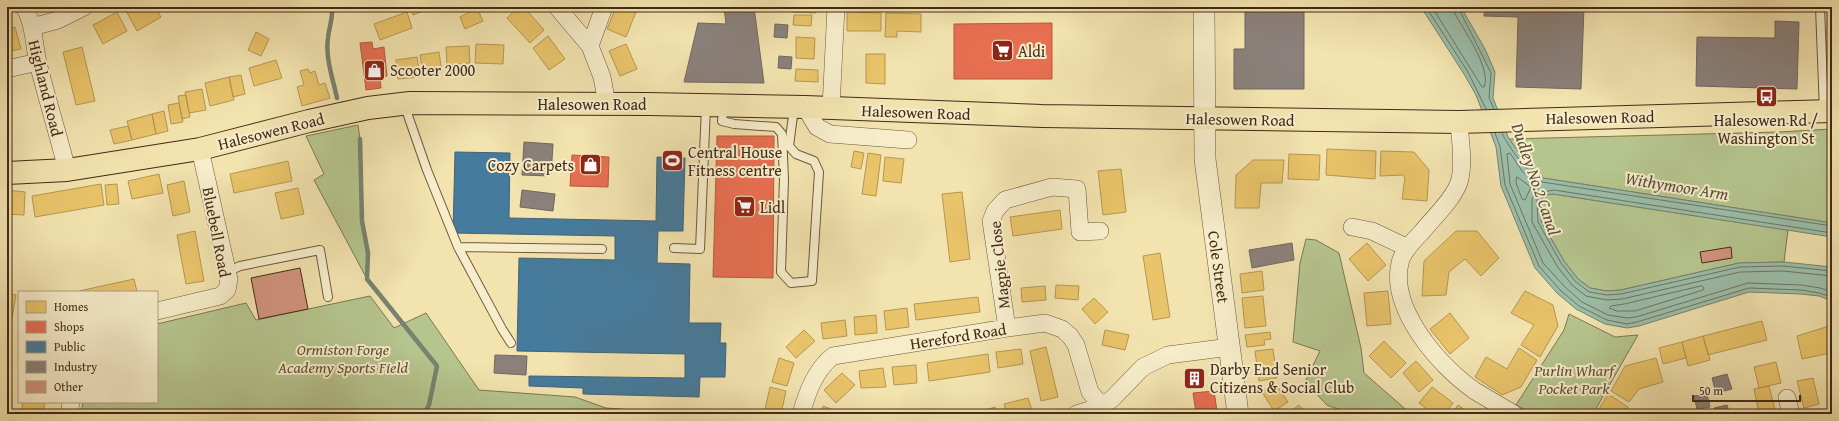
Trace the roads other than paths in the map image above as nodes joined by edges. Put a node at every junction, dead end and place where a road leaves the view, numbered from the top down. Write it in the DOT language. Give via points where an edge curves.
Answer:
graph roads {
  1 [pos="24,7"];
  2 [pos="84,7"];
  3 [pos="557,7"];
  4 [pos="604,7"];
  5 [pos="836,7"];
  6 [pos="1204,7"];
  7 [pos="1820,7"];
  8 [pos="32,27"];
  9 [pos="590,46"];
  10 [pos="38,62"];
  11 [pos="7,69"];
  12 [pos="404,104"];
  13 [pos="607,104"];
  14 [pos="715,105"];
  15 [pos="800,107"];
  16 [pos="831,108"];
  17 [pos="1828,112"];
  18 [pos="1204,119"];
  19 [pos="1465,121"];
  20 [pos="908,140"];
  21 [pos="200,149"];
  22 [pos="67,170"];
  23 [pos="7,173"];
  24 [pos="1352,226"];
  25 [pos="1100,230"];
  26 [pos="458,247"];
  27 [pos="674,248"];
  28 [pos="1408,248"];
  29 [pos="602,249"];
  30 [pos="227,272"];
  31 [pos="328,297"];
  32 [pos="158,311"];
  33 [pos="1007,328"];
  34 [pos="511,343"];
  35 [pos="1230,347"];
  36 [pos="1787,398"];
  37 [pos="71,403"];
  38 [pos="1102,406"];
  39 [pos="69,414"];
  40 [pos="801,414"];
  41 [pos="1076,414"];
  42 [pos="1238,414"];
  43 [pos="1514,414"];
  44 [pos="1791,414"];
  1 -- 8 [label="street, Highland Road"];
  2 -- 8 [label="street" via="58,20"];
  3 -- 9 [label="street"];
  4 -- 9 [label="street"];
  5 -- 16 [label="street"];
  6 -- 18 [label="street, Cole Street"];
  7 -- 17 [label="lane"];
  8 -- 10 [label="street, Highland Road"];
  9 -- 13 [label="street" via="602,77"];
  10 -- 11 [label="street"];
  10 -- 22 [label="street, Highland Road"];
  12 -- 13 [label="main road, Halesowen Road"];
  12 -- 21 [label="main road, Halesowen Road" via="368,108"];
  12 -- 26 [label="lane"];
  13 -- 14 [label="main road, Halesowen Road"];
  14 -- 15 [label="main road, Halesowen Road"];
  14 -- 15 [label="lane" via="722,121 776,127 782,134 784,179 781,272 791,283 812,281 819,172 814,161 796,154 789,146"];
  14 -- 27 [label="lane" via="700,248"];
  15 -- 16 [label="main road, Halesowen Road"];
  15 -- 20 [label="street" via="817,128 830,134"];
  16 -- 18 [label="main road, Halesowen Road"];
  17 -- 19 [label="main road, Halesowen Road"];
  18 -- 19 [label="main road, Halesowen Road"];
  18 -- 35 [label="street, Cole Street" via="1205,159"];
  19 -- 28 [label="street" via="1460,180 1453,193"];
  21 -- 22 [label="main road, Halesowen Road"];
  21 -- 30 [label="street, Bluebell Road"];
  22 -- 23 [label="main road, Halesowen Road"];
  24 -- 28 [label="street" via="1372,231"];
  25 -- 33 [label="street, Magpie Close" via="1080,232 1077,189 1052,187 1005,200 995,210 991,221"];
  26 -- 29 [label="lane"];
  26 -- 34 [label="lane"];
  28 -- 43 [label="street" via="1400,262 1399,284 1412,321 1444,364 1474,390"];
  30 -- 31 [label="lane" via="240,266 320,250"];
  30 -- 32 [label="street, Bluebell Road" via="227,290 220,296"];
  33 -- 38 [label="street, Hereford Road" via="1045,323 1062,329 1076,346 1090,392"];
  33 -- 40 [label="street, Hereford Road" via="833,356 817,374 806,396"];
  35 -- 38 [label="street" via="1168,355 1143,367 1112,400"];
  35 -- 42 [label="street, Cole Street"];
  36 -- 44 [label="street"];
  37 -- 39 [label="street"];
  38 -- 41 [label="street"];
}
